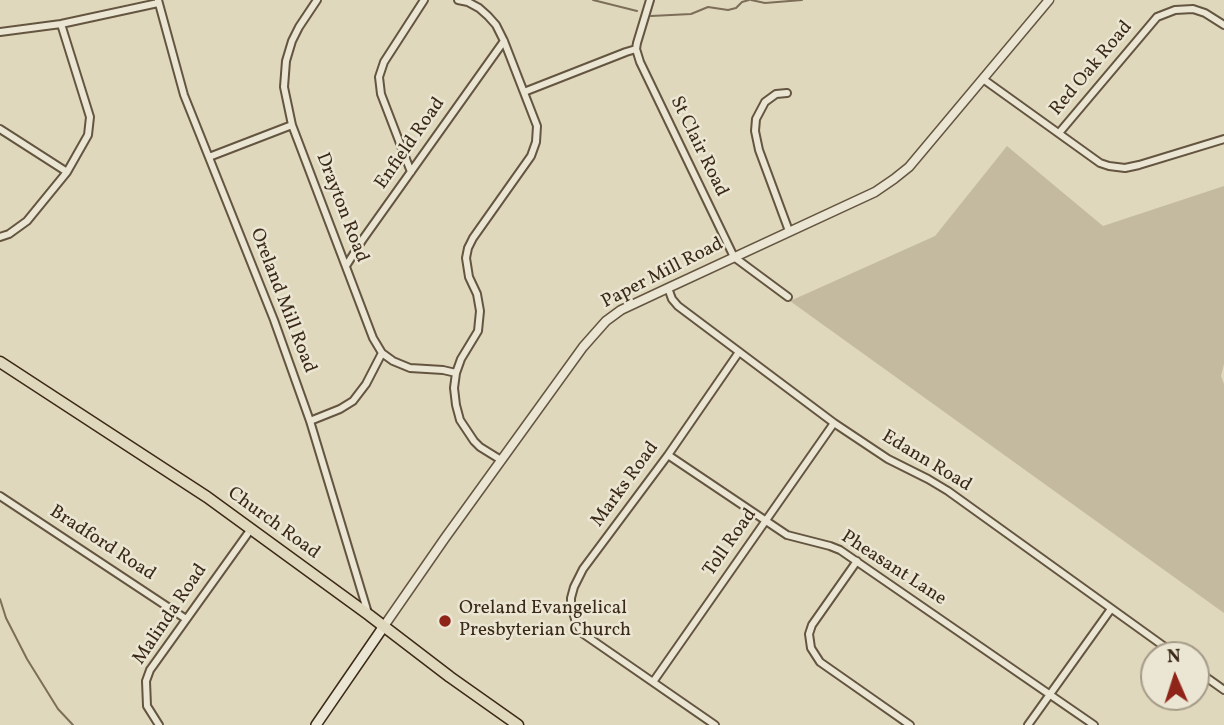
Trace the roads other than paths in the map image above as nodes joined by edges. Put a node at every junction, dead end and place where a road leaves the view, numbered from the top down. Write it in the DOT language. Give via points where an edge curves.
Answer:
graph roads {
  1 [pos="317,0"];
  2 [pos="424,0"];
  3 [pos="458,0"];
  4 [pos="650,0"];
  5 [pos="1049,0"];
  6 [pos="158,2"];
  7 [pos="61,24"];
  8 [pos="1224,25"];
  9 [pos="0,32"];
  10 [pos="504,41"];
  11 [pos="636,49"];
  12 [pos="983,79"];
  13 [pos="524,92"];
  14 [pos="787,93"];
  15 [pos="292,125"];
  16 [pos="0,129"];
  17 [pos="1059,133"];
  18 [pos="1224,139"];
  19 [pos="209,157"];
  20 [pos="67,172"];
  21 [pos="411,172"];
  22 [pos="789,231"];
  23 [pos="0,237"];
  24 [pos="734,257"];
  25 [pos="346,266"];
  26 [pos="668,288"];
  27 [pos="788,297"];
  28 [pos="739,352"];
  29 [pos="382,353"];
  30 [pos="0,362"];
  31 [pos="456,373"];
  32 [pos="310,421"];
  33 [pos="834,423"];
  34 [pos="668,455"];
  35 [pos="500,460"];
  36 [pos="0,496"];
  37 [pos="766,521"];
  38 [pos="251,529"];
  39 [pos="857,561"];
  40 [pos="1111,609"];
  41 [pos="369,615"];
  42 [pos="186,618"];
  43 [pos="384,626"];
  44 [pos="1156,641"];
  45 [pos="653,682"];
  46 [pos="1049,694"];
  47 [pos="899,718"];
  48 [pos="159,725"];
  49 [pos="316,725"];
  50 [pos="518,725"];
  51 [pos="715,725"];
  52 [pos="894,725"];
  53 [pos="910,725"];
  54 [pos="1028,725"];
  55 [pos="1094,725"];
  1 -- 15 [label="street, Drayton Road" via="299,27 286,61 284,87"];
  2 -- 21 [label="street" via="379,77 380,94"];
  3 -- 10 [label="street" via="484,11"];
  4 -- 11 [label="street"];
  5 -- 12 [label="street, Paper Mill Road"];
  6 -- 7 [label="street"];
  6 -- 19 [label="street, Oreland Mill Road" via="184,95"];
  7 -- 9 [label="street"];
  7 -- 20 [label="street" via="89,117 89,135"];
  8 -- 17 [label="street, Red Oak Road" via="1193,9 1157,17"];
  10 -- 13 [label="street"];
  10 -- 21 [label="street, Enfield Road"];
  11 -- 13 [label="street"];
  11 -- 24 [label="street, St Clair Road"];
  12 -- 17 [label="street"];
  12 -- 22 [label="street, Paper Mill Road" via="894,180"];
  13 -- 31 [label="street" via="537,126 536,146 468,248 467,268 480,321"];
  14 -- 22 [label="street" via="765,102 755,131"];
  15 -- 19 [label="street"];
  15 -- 25 [label="street, Drayton Road"];
  16 -- 20 [label="street"];
  17 -- 18 [label="street" via="1100,163 1125,168"];
  19 -- 32 [label="street, Oreland Mill Road"];
  20 -- 23 [label="street" via="27,220"];
  21 -- 25 [label="street, Enfield Road"];
  22 -- 24 [label="street, Paper Mill Road"];
  24 -- 26 [label="street, Paper Mill Road"];
  24 -- 27 [label="street"];
  25 -- 29 [label="street, Drayton Road"];
  26 -- 28 [label="street, Edann Road" via="678,306"];
  26 -- 35 [label="street, Paper Mill Road" via="606,321"];
  28 -- 33 [label="street, Edann Road"];
  28 -- 34 [label="street, Marks Road"];
  29 -- 31 [label="street" via="410,368"];
  29 -- 32 [label="street" via="353,401"];
  30 -- 38 [label="main road, Church Road"];
  31 -- 35 [label="street" via="454,397 460,421 480,447"];
  32 -- 41 [label="street, Oreland Mill Road"];
  33 -- 37 [label="street, Toll Road"];
  33 -- 40 [label="street, Edann Road" via="948,491"];
  34 -- 37 [label="street, Pheasant Lane"];
  34 -- 45 [label="street, Marks Road" via="583,569 571,606 582,633"];
  35 -- 43 [label="street, Paper Mill Road"];
  36 -- 42 [label="street, Bradford Road"];
  37 -- 39 [label="street, Pheasant Lane" via="788,535 835,548"];
  37 -- 45 [label="street, Toll Road"];
  38 -- 41 [label="main road, Church Road"];
  38 -- 42 [label="street, Malinda Road"];
  39 -- 46 [label="street, Pheasant Lane"];
  39 -- 47 [label="street" via="812,625 811,648 820,662"];
  40 -- 44 [label="street, Edann Road"];
  40 -- 46 [label="street"];
  41 -- 43 [label="main road, Church Road"];
  42 -- 48 [label="street, Malinda Road" via="146,681 147,706"];
  43 -- 49 [label="main road, Paper Mill Road"];
  43 -- 50 [label="main road, Church Road"];
  45 -- 51 [label="street"];
  46 -- 54 [label="street"];
  46 -- 55 [label="street, Pheasant Lane"];
  47 -- 52 [label="street"];
  47 -- 53 [label="street"];
}
